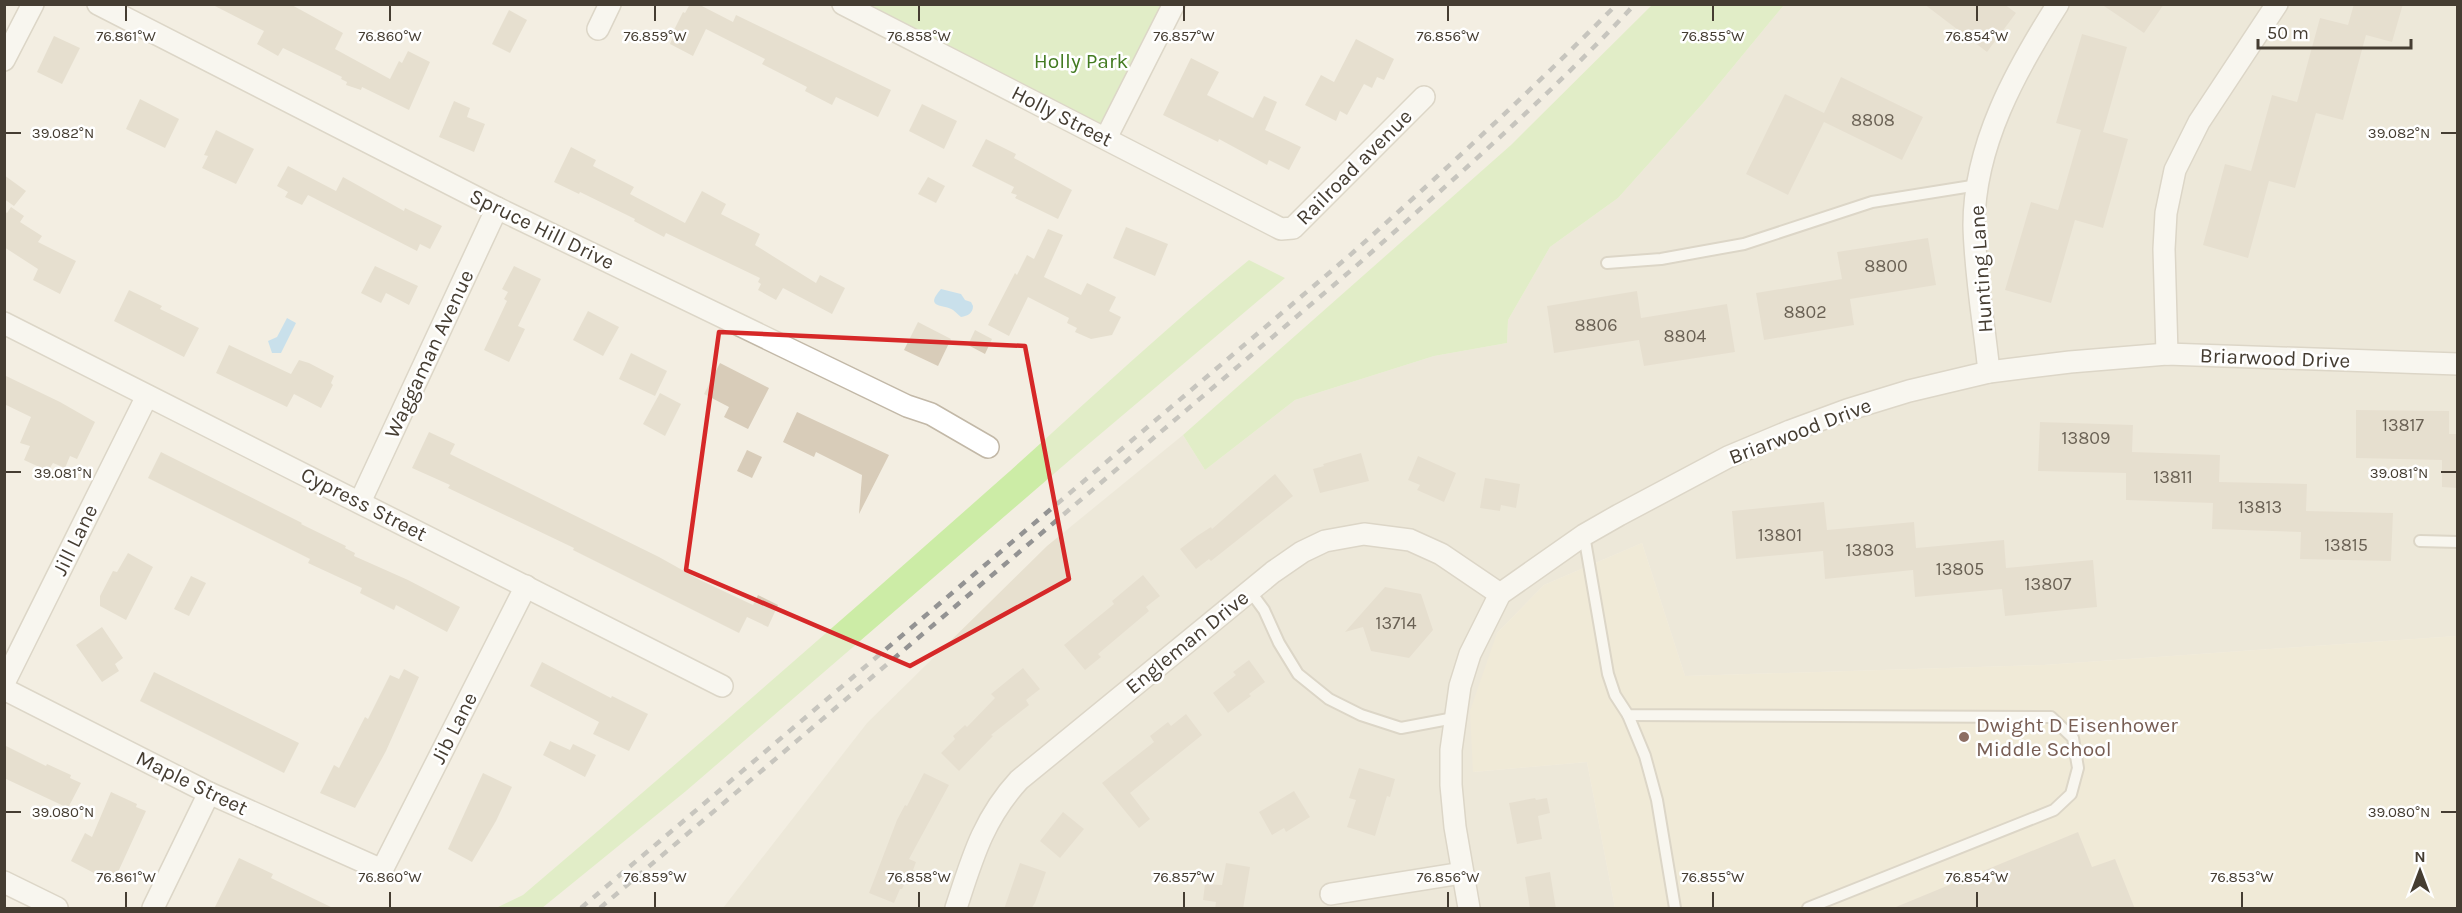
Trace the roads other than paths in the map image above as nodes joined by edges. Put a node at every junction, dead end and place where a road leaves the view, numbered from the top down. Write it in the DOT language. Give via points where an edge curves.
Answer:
graph roads {
  1 [pos="33,4"];
  2 [pos="98,4"];
  3 [pos="610,4"];
  4 [pos="843,4"];
  5 [pos="1174,4"];
  6 [pos="2058,4"];
  7 [pos="2277,4"];
  8 [pos="598,29"];
  9 [pos="4,60"];
  10 [pos="1424,97"];
  11 [pos="1106,138"];
  12 [pos="1978,185"];
  13 [pos="497,208"];
  14 [pos="1281,229"];
  15 [pos="1607,263"];
  16 [pos="4,323"];
  17 [pos="2167,354"];
  18 [pos="2457,364"];
  19 [pos="1989,372"];
  20 [pos="147,396"];
  21 [pos="988,447"];
  22 [pos="360,502"];
  23 [pos="1584,534"];
  24 [pos="2421,541"];
  25 [pos="2457,542"];
  26 [pos="525,586"];
  27 [pos="1250,591"];
  28 [pos="1500,594"];
  29 [pos="4,683"];
  30 [pos="722,686"];
  31 [pos="4,689"];
  32 [pos="1628,715"];
  33 [pos="1454,718"];
  34 [pos="209,793"];
  35 [pos="382,870"];
  36 [pos="1462,873"];
  37 [pos="4,882"];
  38 [pos="1331,894"];
  39 [pos="57,909"];
  40 [pos="153,909"];
  41 [pos="956,909"];
  42 [pos="1469,909"];
  43 [pos="1675,909"];
  44 [pos="1808,909"];
  1 -- 9 [label="street"];
  2 -- 13 [label="street, Spruce Hill Drive"];
  3 -- 8 [label="street"];
  4 -- 11 [label="street, Holly Street"];
  5 -- 11 [label="street"];
  6 -- 12 [label="street, Hunting Lane" via="2016,75 1992,131"];
  7 -- 17 [label="street" via="2199,122 2175,170 2164,249"];
  10 -- 14 [label="street, Railroad avenue" via="1293,228"];
  11 -- 14 [label="street, Holly Street"];
  12 -- 15 [label="lane" via="1872,202 1743,244 1661,259"];
  12 -- 19 [label="street, Hunting Lane" via="1974,226"];
  13 -- 21 [label="street, Spruce Hill Drive" via="907,406 931,414"];
  13 -- 22 [label="street, Waggaman Avenue"];
  16 -- 20 [label="street, Cypress Street"];
  17 -- 18 [label="street, Briarwood Drive"];
  17 -- 19 [label="street, Briarwood Drive"];
  19 -- 23 [label="street, Briarwood Drive" via="1909,391 1790,431 1728,457"];
  20 -- 22 [label="street, Cypress Street"];
  20 -- 29 [label="street, Jill Lane"];
  22 -- 26 [label="street, Cypress Street"];
  23 -- 28 [label="street, Briarwood Drive"];
  23 -- 32 [label="lane" via="1608,674"];
  24 -- 25 [label="lane"];
  26 -- 30 [label="street, Cypress Street"];
  26 -- 35 [label="street, Jib Lane"];
  27 -- 28 [label="street, Engleman Drive" via="1312,546 1364,534 1427,546"];
  27 -- 33 [label="lane" via="1298,674 1329,699 1401,728"];
  27 -- 41 [label="street, Engleman Drive" via="1019,780 981,835"];
  28 -- 33 [label="street, Briarwood Drive" via="1470,654"];
  31 -- 34 [label="street, Maple Street"];
  32 -- 43 [label="lane" via="1657,800"];
  32 -- 44 [label="lane" via="2051,717 2073,738 2078,768 2071,794 2054,810"];
  33 -- 36 [label="street, Briarwood Drive" via="1451,785"];
  34 -- 35 [label="street, Maple Street"];
  34 -- 40 [label="street"];
  36 -- 38 [label="street"];
  36 -- 42 [label="street, Briarwood Drive"];
  37 -- 39 [label="street"];
}
